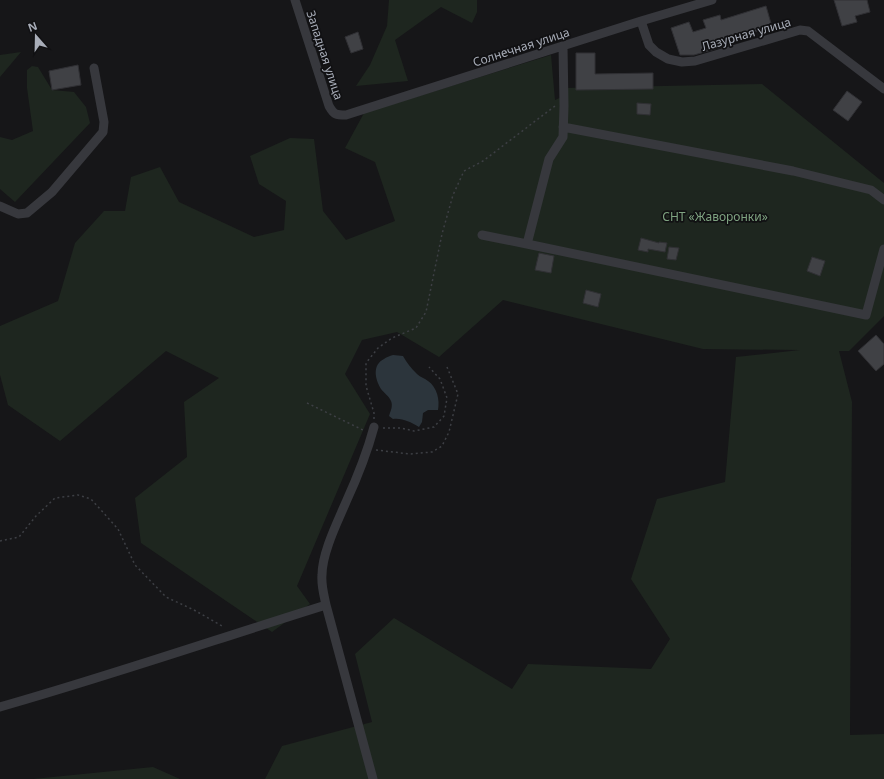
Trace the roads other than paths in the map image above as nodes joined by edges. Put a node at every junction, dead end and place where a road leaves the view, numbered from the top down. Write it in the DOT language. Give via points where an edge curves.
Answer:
graph roads {
  1 [pos="294,0"];
  2 [pos="712,0"];
  3 [pos="641,21"];
  4 [pos="563,46"];
  5 [pos="94,68"];
  6 [pos="884,89"];
  7 [pos="337,115"];
  8 [pos="563,127"];
  9 [pos="884,200"];
  10 [pos="0,206"];
  11 [pos="482,235"];
  12 [pos="527,244"];
  13 [pos="884,249"];
  14 [pos="373,431"];
  15 [pos="326,605"];
  16 [pos="0,708"];
  17 [pos="373,779"];
  1 -- 7 [label="street, Западная улица" via="328,106"];
  2 -- 3 [label="street, Солнечная улица"];
  3 -- 4 [label="street, Солнечная улица"];
  3 -- 6 [label="street, Лазурная улица" via="649,45 656,52 668,59 682,62 695,62 800,30 808,31"];
  4 -- 7 [label="street, Солнечная улица" via="357,112"];
  4 -- 8 [label="street"];
  5 -- 10 [label="street" via="104,122 103,132 52,192 27,213 18,214"];
  8 -- 9 [label="street" via="793,171 871,190"];
  8 -- 12 [label="street" via="563,137 549,159"];
  11 -- 12 [label="street"];
  12 -- 13 [label="street" via="866,315"];
  14 -- 15 [label="street" via="368,450 329,542 322,574"];
  15 -- 16 [label="street"];
  15 -- 17 [label="street"];
}
